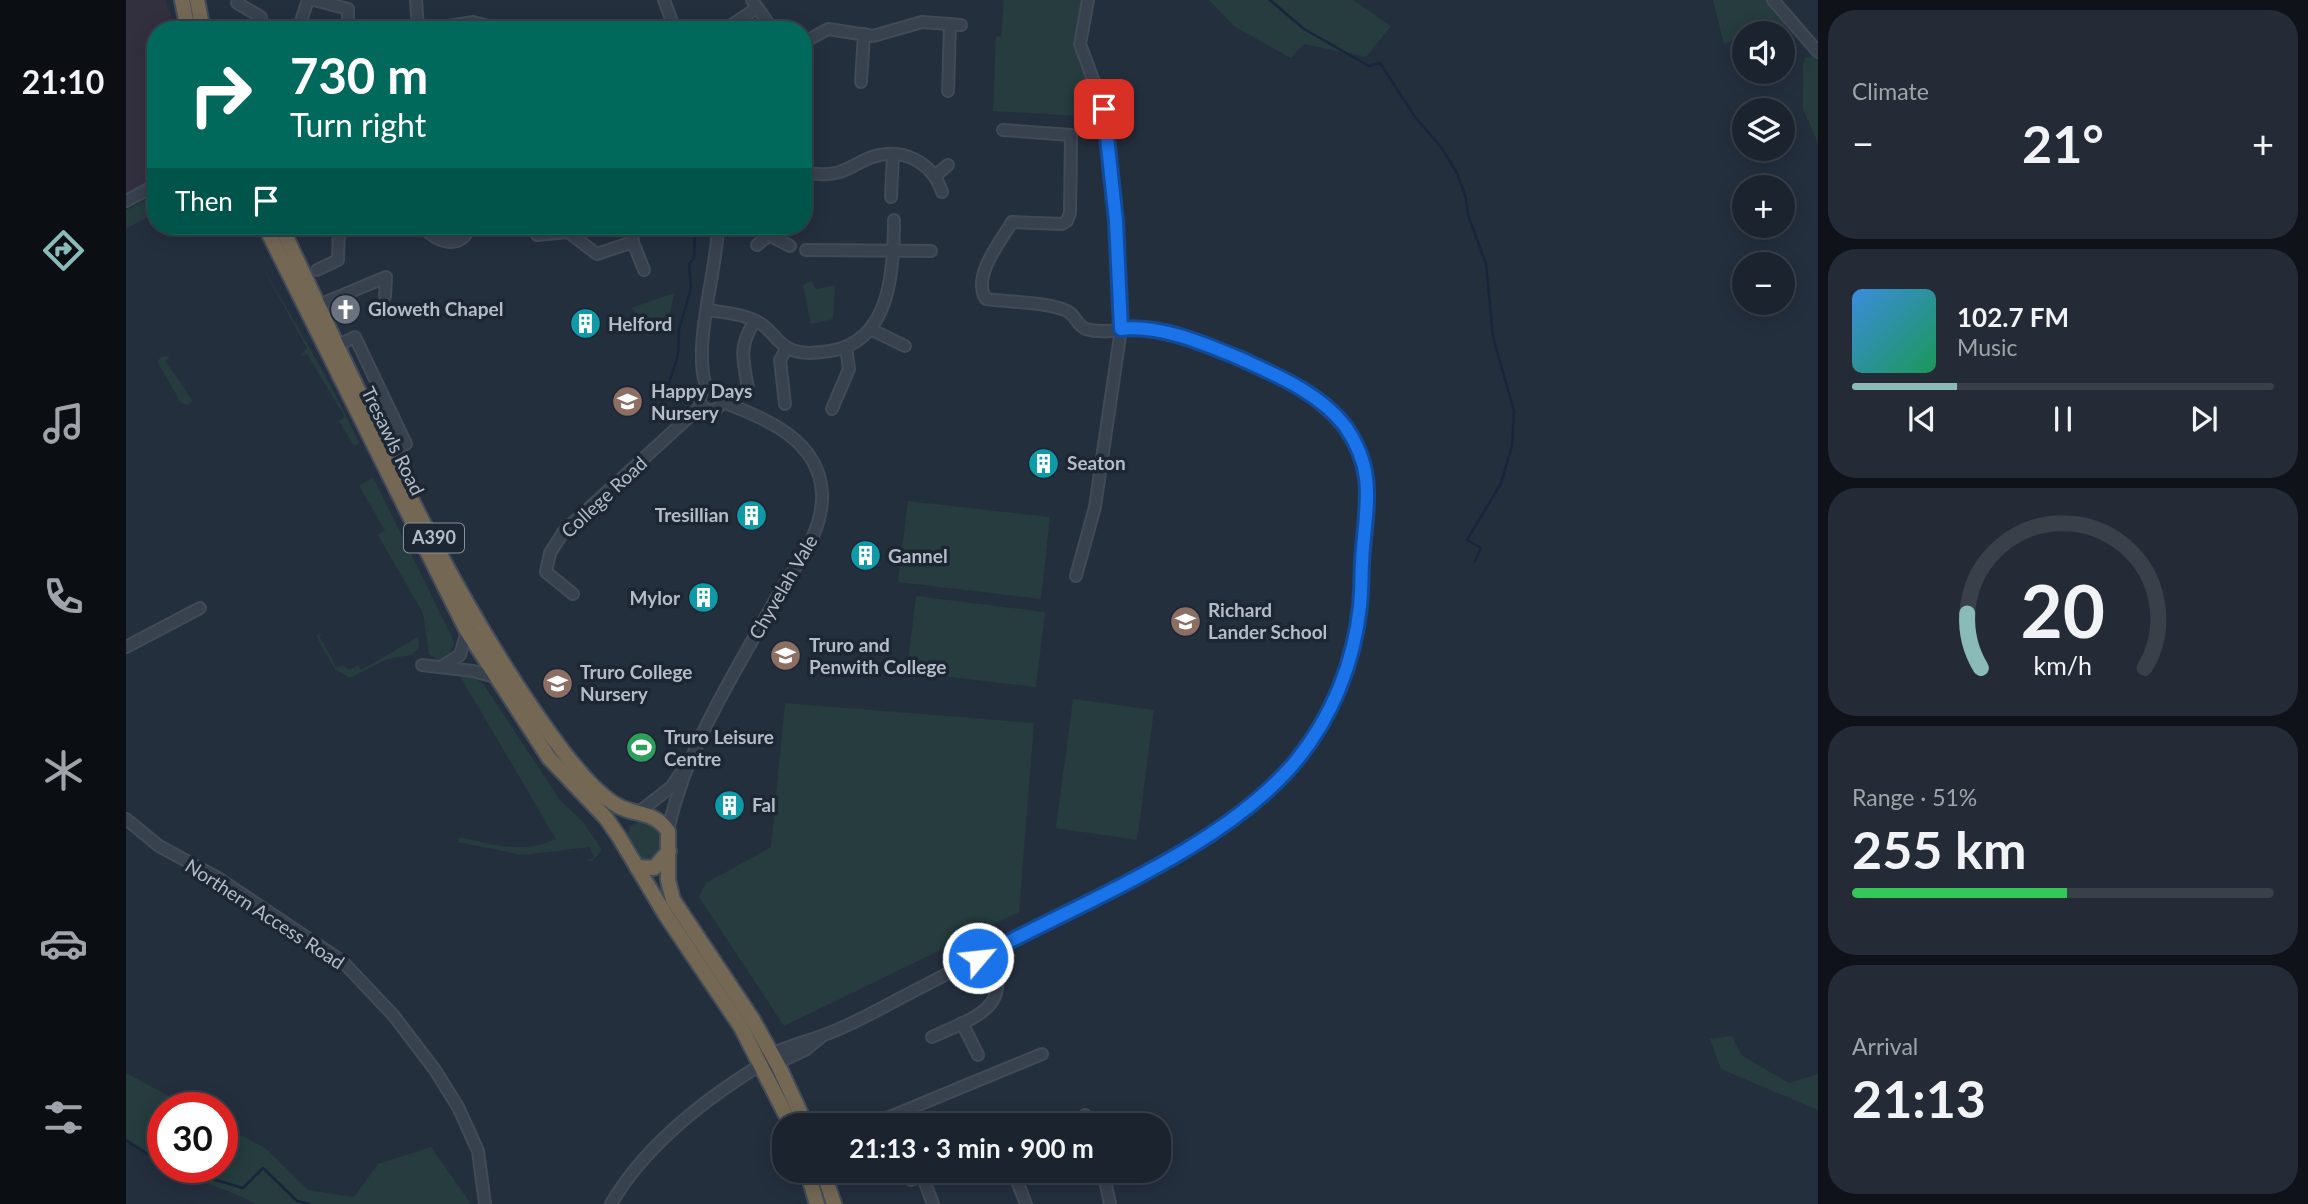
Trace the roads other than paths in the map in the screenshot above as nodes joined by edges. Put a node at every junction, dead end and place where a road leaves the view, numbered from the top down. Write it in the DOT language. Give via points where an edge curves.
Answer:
graph roads {
  1 [pos="182,0"];
  2 [pos="197,0"];
  3 [pos="308,0"];
  4 [pos="314,0"];
  5 [pos="416,0"];
  6 [pos="664,0"];
  7 [pos="1088,0"];
  8 [pos="1773,0"];
  9 [pos="237,3"];
  10 [pos="347,4"];
  11 [pos="755,4"];
  12 [pos="181,21"];
  13 [pos="201,21"];
  14 [pos="260,21"];
  15 [pos="301,21"];
  16 [pos="417,21"];
  17 [pos="672,21"];
  18 [pos="735,21"];
  19 [pos="767,21"];
  20 [pos="864,34"];
  21 [pos="812,38"];
  22 [pos="1818,52"];
  23 [pos="861,82"];
  24 [pos="948,91"];
  25 [pos="1003,130"];
  26 [pos="893,155"];
  27 [pos="948,164"];
  28 [pos="812,173"];
  29 [pos="936,175"];
  30 [pos="147,190"];
  31 [pos="942,192"];
  32 [pos="891,197"];
  33 [pos="126,201"];
  34 [pos="894,220"];
  35 [pos="269,235"];
  36 [pos="285,235"];
  37 [pos="340,235"];
  38 [pos="434,235"];
  39 [pos="465,235"];
  40 [pos="541,235"];
  41 [pos="575,235"];
  42 [pos="632,235"];
  43 [pos="717,235"];
  44 [pos="764,235"];
  45 [pos="773,235"];
  46 [pos="537,236"];
  47 [pos="633,242"];
  48 [pos="757,245"];
  49 [pos="790,246"];
  50 [pos="931,251"];
  51 [pos="894,252"];
  52 [pos="810,254"];
  53 [pos="317,270"];
  54 [pos="644,270"];
  55 [pos="385,296"];
  56 [pos="319,305"];
  57 [pos="708,310"];
  58 [pos="755,321"];
  59 [pos="870,329"];
  60 [pos="1121,329"];
  61 [pos="338,345"];
  62 [pos="905,346"];
  63 [pos="787,348"];
  64 [pos="846,348"];
  65 [pos="707,388"];
  66 [pos="748,388"];
  67 [pos="722,402"];
  68 [pos="785,404"];
  69 [pos="702,406"];
  70 [pos="832,410"];
  71 [pos="390,453"];
  72 [pos="1076,576"];
  73 [pos="573,594"];
  74 [pos="200,608"];
  75 [pos="467,631"];
  76 [pos="126,647"];
  77 [pos="422,665"];
  78 [pos="441,665"];
  79 [pos="495,677"];
  80 [pos="686,768"];
  81 [pos="638,812"];
  82 [pos="126,818"];
  83 [pos="668,831"];
  84 [pos="619,837"];
  85 [pos="670,850"];
  86 [pos="637,867"];
  87 [pos="988,952"];
  88 [pos="961,1023"];
  89 [pos="932,1037"];
  90 [pos="1042,1054"];
  91 [pos="978,1055"];
  92 [pos="767,1062"];
  93 [pos="786,1113"];
  94 [pos="799,1113"];
  95 [pos="899,1113"];
  96 [pos="811,1183"];
  97 [pos="827,1183"];
  98 [pos="929,1183"];
  99 [pos="1018,1183"];
  100 [pos="1106,1183"];
  101 [pos="485,1204"];
  102 [pos="611,1204"];
  103 [pos="817,1204"];
  104 [pos="834,1204"];
  105 [pos="933,1204"];
  106 [pos="1026,1204"];
  107 [pos="1110,1204"];
  1 -- 12 [label="highway"];
  2 -- 13 [label="highway"];
  3 -- 15 [label="street"];
  4 -- 10 [label="street"];
  5 -- 16 [label="street"];
  6 -- 17 [label="street"];
  7 -- 60 [label="street" via="1080,44 1104,109"];
  8 -- 22 [label="street"];
  9 -- 14 [label="street"];
  11 -- 18 [label="street"];
  11 -- 19 [label="street"];
  20 -- 21 [label="street" via="828,29"];
  20 -- 23 [label="street"];
  20 -- 24 [label="street" via="922,22 956,25"];
  25 -- 60 [label="street" via="1071,135 1070,213 1062,224 1012,222 984,272 983,294 986,299 1065,310 1085,328"];
  26 -- 28 [label="street" via="870,158 832,174"];
  26 -- 29 [label="street" via="916,159"];
  26 -- 32 [label="street"];
  27 -- 29 [label="street"];
  29 -- 31 [label="street"];
  30 -- 33 [label="street"];
  34 -- 51 [label="street"];
  35 -- 75 [label="highway, Tresawls Road / A390"];
  36 -- 56 [label="highway, Tresawls Road / A390"];
  37 -- 53 [label="street" via="342,263"];
  38 -- 39 [label="street" via="444,242"];
  40 -- 46 [label="street"];
  41 -- 47 [label="street" via="597,254"];
  42 -- 47 [label="street"];
  43 -- 57 [label="street"];
  44 -- 48 [label="street"];
  45 -- 49 [label="street"];
  47 -- 54 [label="street"];
  50 -- 51 [label="street"];
  51 -- 52 [label="street"];
  51 -- 59 [label="street" via="892,279"];
  55 -- 56 [label="street" via="386,272"];
  56 -- 61 [label="highway, Tresawls Road / A390"];
  57 -- 58 [label="street"];
  57 -- 65 [label="street" via="700,355"];
  58 -- 63 [label="street"];
  58 -- 66 [label="street" via="742,350"];
  59 -- 62 [label="street"];
  59 -- 64 [label="street"];
  60 -- 72 [label="street" via="1096,508"];
  60 -- 87 [label="street" via="1161,333 1228,354 1315,397 1344,426 1360,455 1369,496 1355,634 1341,685 1322,724 1260,798 1186,849"];
  61 -- 71 [label="highway, Tresawls Road / A390"];
  61 -- 71 [label="street" via="355,337 409,449"];
  63 -- 64 [label="street" via="815,353"];
  63 -- 68 [label="street" via="780,360"];
  64 -- 70 [label="street" via="849,369"];
  65 -- 67 [label="street, Chyvelah Vale" via="718,390"];
  65 -- 69 [label="street" via="701,394"];
  67 -- 69 [label="street" via="715,410"];
  67 -- 80 [label="street, Chyvelah Vale" via="759,417 800,443 820,480 821,511 808,545"];
  69 -- 73 [label="street, College Road" via="557,541 546,572"];
  71 -- 81 [label="highway, Tresawls Road / A390" via="458,582 540,719 586,778 617,806"];
  74 -- 76 [label="street"];
  75 -- 78 [label="street" via="460,655"];
  75 -- 79 [label="highway, Tresawls Road / A390"];
  77 -- 78 [label="street"];
  78 -- 79 [label="street"];
  79 -- 84 [label="highway, Tresawls Road / A390" via="555,766"];
  80 -- 81 [label="street, Chyvelah Vale" via="671,787"];
  80 -- 83 [label="street, Chyvelah Vale"];
  81 -- 83 [label="highway, A390" via="658,819"];
  81 -- 84 [label="highway"];
  82 -- 101 [label="street, Northern Access Road" via="159,846 218,878 342,961 394,1016 458,1107 478,1151"];
  83 -- 85 [label="highway, A390"];
  84 -- 86 [label="highway, A390"];
  85 -- 86 [label="highway" via="658,866"];
  85 -- 92 [label="highway, A390" via="668,880 673,900"];
  86 -- 92 [label="highway, A390"];
  87 -- 88 [label="street" via="999,977 997,996"];
  87 -- 92 [label="street" via="823,1035 803,1039"];
  88 -- 89 [label="street"];
  88 -- 91 [label="street"];
  90 -- 95 [label="street"];
  92 -- 93 [label="highway, A390"];
  92 -- 94 [label="highway, A390"];
  92 -- 102 [label="street" via="698,1107 648,1156"];
  96 -- 103 [label="highway"];
  97 -- 104 [label="highway"];
  98 -- 105 [label="street"];
  99 -- 106 [label="street"];
  100 -- 107 [label="street"];
}
